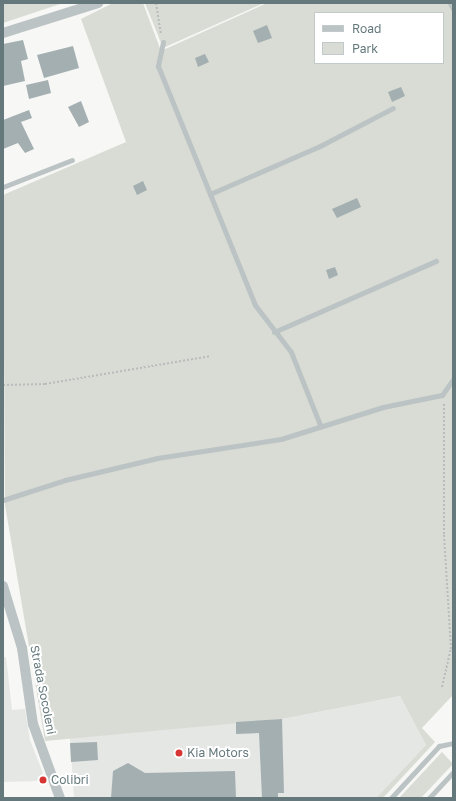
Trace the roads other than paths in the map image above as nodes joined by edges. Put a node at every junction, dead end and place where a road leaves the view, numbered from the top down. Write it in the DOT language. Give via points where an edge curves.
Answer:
graph roads {
  1 [pos="98,3"];
  2 [pos="450,3"];
  3 [pos="453,9"];
  4 [pos="3,33"];
  5 [pos="162,42"];
  6 [pos="393,108"];
  7 [pos="72,160"];
  8 [pos="3,187"];
  9 [pos="210,194"];
  10 [pos="436,262"];
  11 [pos="274,332"];
  12 [pos="453,379"];
  13 [pos="320,425"];
  14 [pos="3,500"];
  15 [pos="3,586"];
  16 [pos="453,743"];
  17 [pos="453,772"];
  18 [pos="60,798"];
  19 [pos="390,798"];
  20 [pos="428,798"];
  1 -- 4 [label="street"];
  2 -- 3 [label="lane"];
  5 -- 9 [label="lane" via="158,66"];
  6 -- 9 [label="lane" via="320,146"];
  7 -- 8 [label="lane"];
  9 -- 11 [label="lane" via="255,305"];
  10 -- 11 [label="lane"];
  11 -- 13 [label="lane" via="291,352"];
  12 -- 13 [label="lane" via="442,395"];
  13 -- 14 [label="lane" via="281,438 157,458 65,480"];
  15 -- 18 [label="street, Strada Socoleni" via="22,648 34,724"];
  16 -- 19 [label="lane" via="439,746"];
  17 -- 20 [label="lane"];
}
